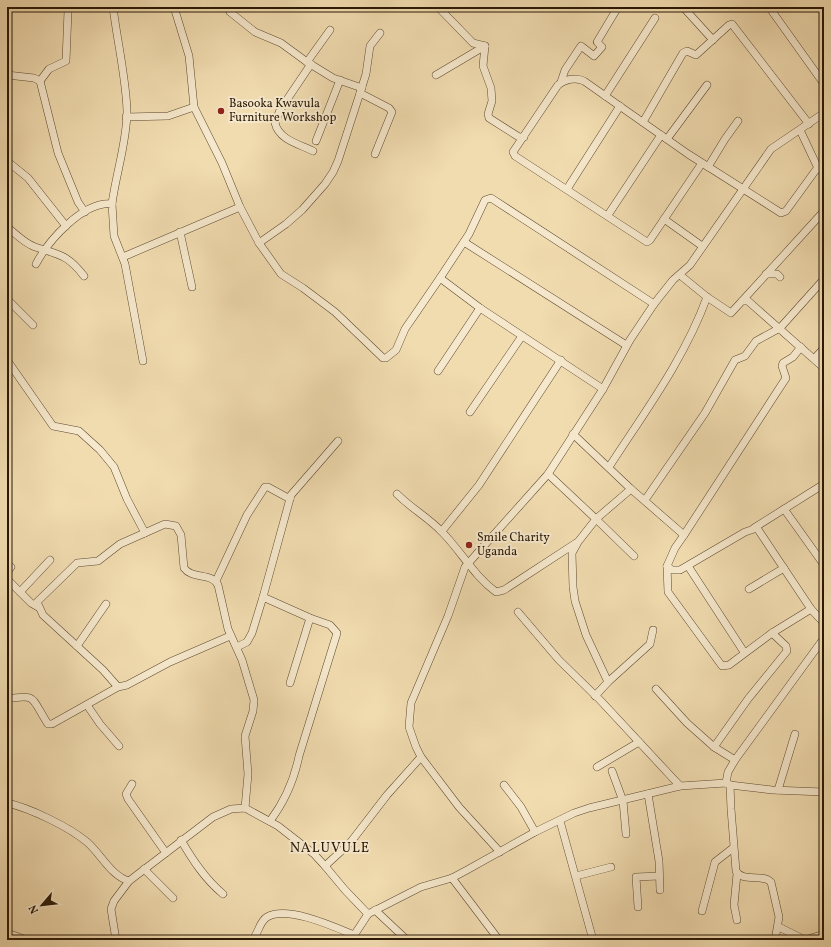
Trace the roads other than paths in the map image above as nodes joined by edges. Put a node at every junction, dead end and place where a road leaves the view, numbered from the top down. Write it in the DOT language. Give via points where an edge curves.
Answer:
graph roads {
  1 [pos="113,7"];
  2 [pos="174,7"];
  3 [pos="228,7"];
  4 [pos="438,7"];
  5 [pos="618,7"];
  6 [pos="683,7"];
  7 [pos="769,7"];
  8 [pos="68,11"];
  9 [pos="655,18"];
  10 [pos="330,30"];
  11 [pos="380,34"];
  12 [pos="713,40"];
  13 [pos="485,46"];
  14 [pos="309,63"];
  15 [pos="7,75"];
  16 [pos="436,75"];
  17 [pos="340,80"];
  18 [pos="40,81"];
  19 [pos="561,82"];
  20 [pos="824,84"];
  21 [pos="707,85"];
  22 [pos="361,91"];
  23 [pos="605,96"];
  24 [pos="620,106"];
  25 [pos="194,107"];
  26 [pos="824,113"];
  27 [pos="126,117"];
  28 [pos="738,121"];
  29 [pos="642,122"];
  30 [pos="810,124"];
  31 [pos="800,130"];
  32 [pos="664,137"];
  33 [pos="524,138"];
  34 [pos="316,141"];
  35 [pos="314,151"];
  36 [pos="375,154"];
  37 [pos="7,161"];
  38 [pos="705,165"];
  39 [pos="821,165"];
  40 [pos="824,174"];
  41 [pos="567,189"];
  42 [pos="742,189"];
  43 [pos="112,204"];
  44 [pos="240,207"];
  45 [pos="824,211"];
  46 [pos="85,212"];
  47 [pos="608,215"];
  48 [pos="664,219"];
  49 [pos="66,226"];
  50 [pos="7,227"];
  51 [pos="180,232"];
  52 [pos="464,242"];
  53 [pos="259,243"];
  54 [pos="702,246"];
  55 [pos="44,248"];
  56 [pos="123,257"];
  57 [pos="36,264"];
  58 [pos="766,274"];
  59 [pos="680,275"];
  60 [pos="84,276"];
  61 [pos="780,277"];
  62 [pos="440,278"];
  63 [pos="824,279"];
  64 [pos="192,287"];
  65 [pos="707,297"];
  66 [pos="7,298"];
  67 [pos="742,301"];
  68 [pos="654,304"];
  69 [pos="480,308"];
  70 [pos="33,325"];
  71 [pos="780,328"];
  72 [pos="522,336"];
  73 [pos="626,346"];
  74 [pos="801,347"];
  75 [pos="824,348"];
  76 [pos="815,358"];
  77 [pos="7,360"];
  78 [pos="561,360"];
  79 [pos="143,361"];
  80 [pos="824,368"];
  81 [pos="438,371"];
  82 [pos="602,389"];
  83 [pos="470,412"];
  84 [pos="573,434"];
  85 [pos="338,441"];
  86 [pos="609,467"];
  87 [pos="548,474"];
  88 [pos="824,484"];
  89 [pos="631,489"];
  90 [pos="397,494"];
  91 [pos="290,499"];
  92 [pos="645,500"];
  93 [pos="784,510"];
  94 [pos="596,519"];
  95 [pos="754,528"];
  96 [pos="442,531"];
  97 [pos="145,533"];
  98 [pos="684,535"];
  99 [pos="578,542"];
  100 [pos="634,556"];
  101 [pos="50,560"];
  102 [pos="468,564"];
  103 [pos="824,565"];
  104 [pos="667,566"];
  105 [pos="688,566"];
  106 [pos="784,568"];
  107 [pos="7,579"];
  108 [pos="216,581"];
  109 [pos="749,589"];
  110 [pos="20,592"];
  111 [pos="264,597"];
  112 [pos="106,604"];
  113 [pos="38,606"];
  114 [pos="811,609"];
  115 [pos="518,612"];
  116 [pos="310,618"];
  117 [pos="824,623"];
  118 [pos="653,630"];
  119 [pos="772,633"];
  120 [pos="230,636"];
  121 [pos="824,638"];
  122 [pos="77,646"];
  123 [pos="237,647"];
  124 [pos="744,652"];
  125 [pos="608,682"];
  126 [pos="290,683"];
  127 [pos="118,688"];
  128 [pos="656,689"];
  129 [pos="595,696"];
  130 [pos="7,699"];
  131 [pos="87,705"];
  132 [pos="794,734"];
  133 [pos="638,742"];
  134 [pos="119,746"];
  135 [pos="714,747"];
  136 [pos="421,757"];
  137 [pos="736,760"];
  138 [pos="597,767"];
  139 [pos="612,772"];
  140 [pos="132,784"];
  141 [pos="728,784"];
  142 [pos="504,785"];
  143 [pos="680,786"];
  144 [pos="778,790"];
  145 [pos="824,792"];
  146 [pos="648,794"];
  147 [pos="623,801"];
  148 [pos="7,803"];
  149 [pos="244,808"];
  150 [pos="270,821"];
  151 [pos="560,821"];
  152 [pos="534,832"];
  153 [pos="626,834"];
  154 [pos="182,840"];
  155 [pos="733,848"];
  156 [pos="500,852"];
  157 [pos="166,853"];
  158 [pos="326,866"];
  159 [pos="611,867"];
  160 [pos="144,869"];
  161 [pos="737,874"];
  162 [pos="576,876"];
  163 [pos="659,876"];
  164 [pos="452,878"];
  165 [pos="130,881"];
  166 [pos="660,890"];
  167 [pos="223,894"];
  168 [pos="173,898"];
  169 [pos="638,907"];
  170 [pos="702,911"];
  171 [pos="372,912"];
  172 [pos="737,920"];
  173 [pos="779,927"];
  174 [pos="7,933"];
  175 [pos="824,934"];
  176 [pos="353,938"];
  177 [pos="27,940"];
  178 [pos="116,940"];
  179 [pos="252,940"];
  180 [pos="407,940"];
  181 [pos="499,940"];
  182 [pos="593,940"];
  183 [pos="775,940"];
  1 -- 27 [label="street"];
  2 -- 25 [label="street" via="189,56"];
  3 -- 14 [label="street" via="230,12 249,28 281,43"];
  4 -- 13 [label="street" via="473,43"];
  5 -- 19 [label="street" via="596,42 602,47 594,56 581,46 565,70"];
  6 -- 12 [label="street"];
  7 -- 20 [label="street"];
  8 -- 18 [label="street" via="66,62 49,69"];
  9 -- 23 [label="street"];
  10 -- 14 [label="street"];
  11 -- 22 [label="street" via="370,46"];
  12 -- 29 [label="street" via="696,55 687,51 683,53"];
  12 -- 30 [label="street" via="729,25 734,25"];
  13 -- 16 [label="street"];
  13 -- 33 [label="street" via="483,66 491,88 492,101 488,116"];
  14 -- 17 [label="street"];
  14 -- 35 [label="street" via="280,110 275,123 278,132 289,141"];
  15 -- 18 [label="street"];
  17 -- 22 [label="street"];
  17 -- 34 [label="street"];
  18 -- 46 [label="street" via="58,153 78,202"];
  19 -- 23 [label="street" via="582,80"];
  19 -- 33 [label="street"];
  21 -- 32 [label="street"];
  22 -- 36 [label="street" via="392,112"];
  22 -- 53 [label="street" via="338,161 325,184 296,215"];
  23 -- 24 [label="street"];
  24 -- 29 [label="street"];
  24 -- 41 [label="street"];
  25 -- 27 [label="street" via="168,116"];
  25 -- 44 [label="street" via="222,163"];
  26 -- 30 [label="street"];
  27 -- 43 [label="street" via="124,143"];
  28 -- 38 [label="street"];
  29 -- 32 [label="street"];
  30 -- 31 [label="street"];
  31 -- 39 [label="street"];
  31 -- 42 [label="street" via="771,149"];
  32 -- 38 [label="street"];
  32 -- 47 [label="street"];
  33 -- 41 [label="street" via="514,154"];
  37 -- 49 [label="street" via="28,178"];
  38 -- 42 [label="street"];
  38 -- 48 [label="street"];
  39 -- 40 [label="street"];
  39 -- 42 [label="street" via="786,211 781,213"];
  41 -- 47 [label="street"];
  42 -- 54 [label="street"];
  43 -- 46 [label="street"];
  43 -- 56 [label="street" via="114,236"];
  44 -- 51 [label="street"];
  44 -- 53 [label="street"];
  45 -- 58 [label="street"];
  46 -- 49 [label="street"];
  47 -- 48 [label="street" via="647,242"];
  48 -- 54 [label="street"];
  49 -- 55 [label="street"];
  50 -- 55 [label="street" via="24,241 35,247"];
  51 -- 56 [label="street"];
  51 -- 64 [label="street"];
  52 -- 62 [label="street"];
  52 -- 68 [label="street" via="485,200 491,198"];
  52 -- 73 [label="street"];
  53 -- 62 [label="street" via="281,274 335,312 383,358 396,350 405,329"];
  54 -- 59 [label="street"];
  55 -- 57 [label="street"];
  55 -- 60 [label="street" via="67,258"];
  56 -- 79 [label="street"];
  58 -- 61 [label="street" via="777,274"];
  58 -- 67 [label="street"];
  59 -- 65 [label="street"];
  59 -- 68 [label="street"];
  62 -- 69 [label="street"];
  63 -- 71 [label="street"];
  65 -- 67 [label="street" via="731,313"];
  65 -- 86 [label="street" via="696,324 662,385"];
  66 -- 70 [label="street"];
  67 -- 71 [label="street" via="748,301"];
  68 -- 73 [label="street"];
  69 -- 72 [label="street"];
  69 -- 81 [label="street"];
  71 -- 74 [label="street"];
  71 -- 92 [label="street" via="756,340 745,356 735,360 705,413"];
  72 -- 78 [label="street"];
  72 -- 83 [label="street"];
  73 -- 82 [label="street"];
  74 -- 76 [label="street"];
  74 -- 98 [label="street" via="793,357 783,363 786,378"];
  75 -- 76 [label="street"];
  76 -- 80 [label="street"];
  77 -- 97 [label="street" via="53,426 79,431 114,467"];
  78 -- 82 [label="street"];
  78 -- 96 [label="street" via="479,485"];
  82 -- 84 [label="street"];
  84 -- 86 [label="street"];
  84 -- 87 [label="street"];
  85 -- 91 [label="street" via="292,493"];
  86 -- 89 [label="street"];
  87 -- 94 [label="street"];
  87 -- 102 [label="street"];
  88 -- 93 [label="street"];
  89 -- 92 [label="street"];
  89 -- 94 [label="street"];
  90 -- 96 [label="street"];
  91 -- 108 [label="street" via="268,486 265,487 247,515"];
  91 -- 111 [label="street"];
  92 -- 98 [label="street"];
  93 -- 95 [label="street"];
  93 -- 103 [label="street"];
  94 -- 99 [label="street"];
  94 -- 100 [label="street"];
  95 -- 105 [label="street"];
  95 -- 106 [label="street" via="762,533"];
  96 -- 102 [label="street"];
  97 -- 108 [label="street" via="165,524 176,526 182,538 184,568 189,574"];
  97 -- 113 [label="street" via="120,544 98,561 77,563 39,599"];
  98 -- 104 [label="street"];
  99 -- 102 [label="street" via="501,592 493,589"];
  99 -- 125 [label="street" via="572,553 575,601 586,635"];
  101 -- 110 [label="street"];
  102 -- 136 [label="street" via="461,575 448,616 411,703 409,727"];
  104 -- 105 [label="street" via="676,571"];
  104 -- 124 [label="street" via="668,592 720,664 729,665"];
  105 -- 124 [label="street"];
  106 -- 109 [label="street"];
  106 -- 114 [label="street"];
  107 -- 110 [label="street"];
  108 -- 120 [label="street"];
  110 -- 113 [label="street"];
  111 -- 116 [label="street"];
  111 -- 123 [label="street" via="252,633 247,642"];
  112 -- 122 [label="street"];
  113 -- 122 [label="street"];
  114 -- 117 [label="street"];
  114 -- 119 [label="street"];
  115 -- 129 [label="street" via="559,660"];
  116 -- 126 [label="street"];
  116 -- 150 [label="street" via="330,624 336,630 336,637 296,773 280,808"];
  118 -- 125 [label="street" via="650,644"];
  119 -- 124 [label="street"];
  119 -- 135 [label="street" via="786,646 787,651 748,698"];
  120 -- 123 [label="street"];
  120 -- 127 [label="street"];
  121 -- 137 [label="street"];
  122 -- 127 [label="street"];
  123 -- 149 [label="street" via="254,700 245,736 248,774"];
  125 -- 129 [label="street"];
  127 -- 131 [label="street"];
  128 -- 135 [label="street" via="687,723"];
  129 -- 133 [label="street"];
  130 -- 131 [label="street" via="26,696 31,698 48,724 59,721"];
  131 -- 134 [label="street"];
  132 -- 144 [label="street"];
  133 -- 138 [label="street"];
  133 -- 143 [label="street"];
  135 -- 137 [label="street"];
  136 -- 156 [label="street" via="459,807"];
  136 -- 158 [label="street" via="387,795 350,843"];
  137 -- 141 [label="street" via="728,772"];
  139 -- 147 [label="street"];
  140 -- 157 [label="street" via="126,794"];
  141 -- 143 [label="street"];
  141 -- 144 [label="street"];
  141 -- 155 [label="street"];
  142 -- 152 [label="street" via="521,807"];
  143 -- 146 [label="street"];
  144 -- 145 [label="street"];
  146 -- 147 [label="street"];
  146 -- 163 [label="street"];
  147 -- 151 [label="street" via="589,808"];
  147 -- 153 [label="street"];
  148 -- 165 [label="street" via="24,808 80,836 121,878"];
  149 -- 150 [label="street"];
  149 -- 154 [label="street" via="218,814"];
  150 -- 158 [label="street"];
  151 -- 152 [label="street"];
  151 -- 162 [label="street"];
  152 -- 156 [label="street"];
  154 -- 157 [label="street"];
  154 -- 167 [label="street" via="190,857 209,882"];
  155 -- 161 [label="street"];
  155 -- 170 [label="street" via="715,862"];
  156 -- 164 [label="street"];
  157 -- 160 [label="street"];
  158 -- 171 [label="street" via="338,882"];
  159 -- 162 [label="street"];
  160 -- 165 [label="street"];
  160 -- 168 [label="street"];
  161 -- 172 [label="street" via="734,906"];
  161 -- 173 [label="street" via="743,877 767,878 772,882"];
  162 -- 182 [label="street"];
  163 -- 166 [label="street"];
  163 -- 169 [label="street" via="636,877"];
  164 -- 171 [label="street" via="421,887"];
  164 -- 181 [label="street"];
  165 -- 178 [label="street" via="114,900 111,909"];
  171 -- 176 [label="street"];
  171 -- 180 [label="street"];
  173 -- 175 [label="street" via="805,940"];
  173 -- 183 [label="street"];
  174 -- 177 [label="street"];
  176 -- 179 [label="street" via="306,917 273,915 264,920"];
}
